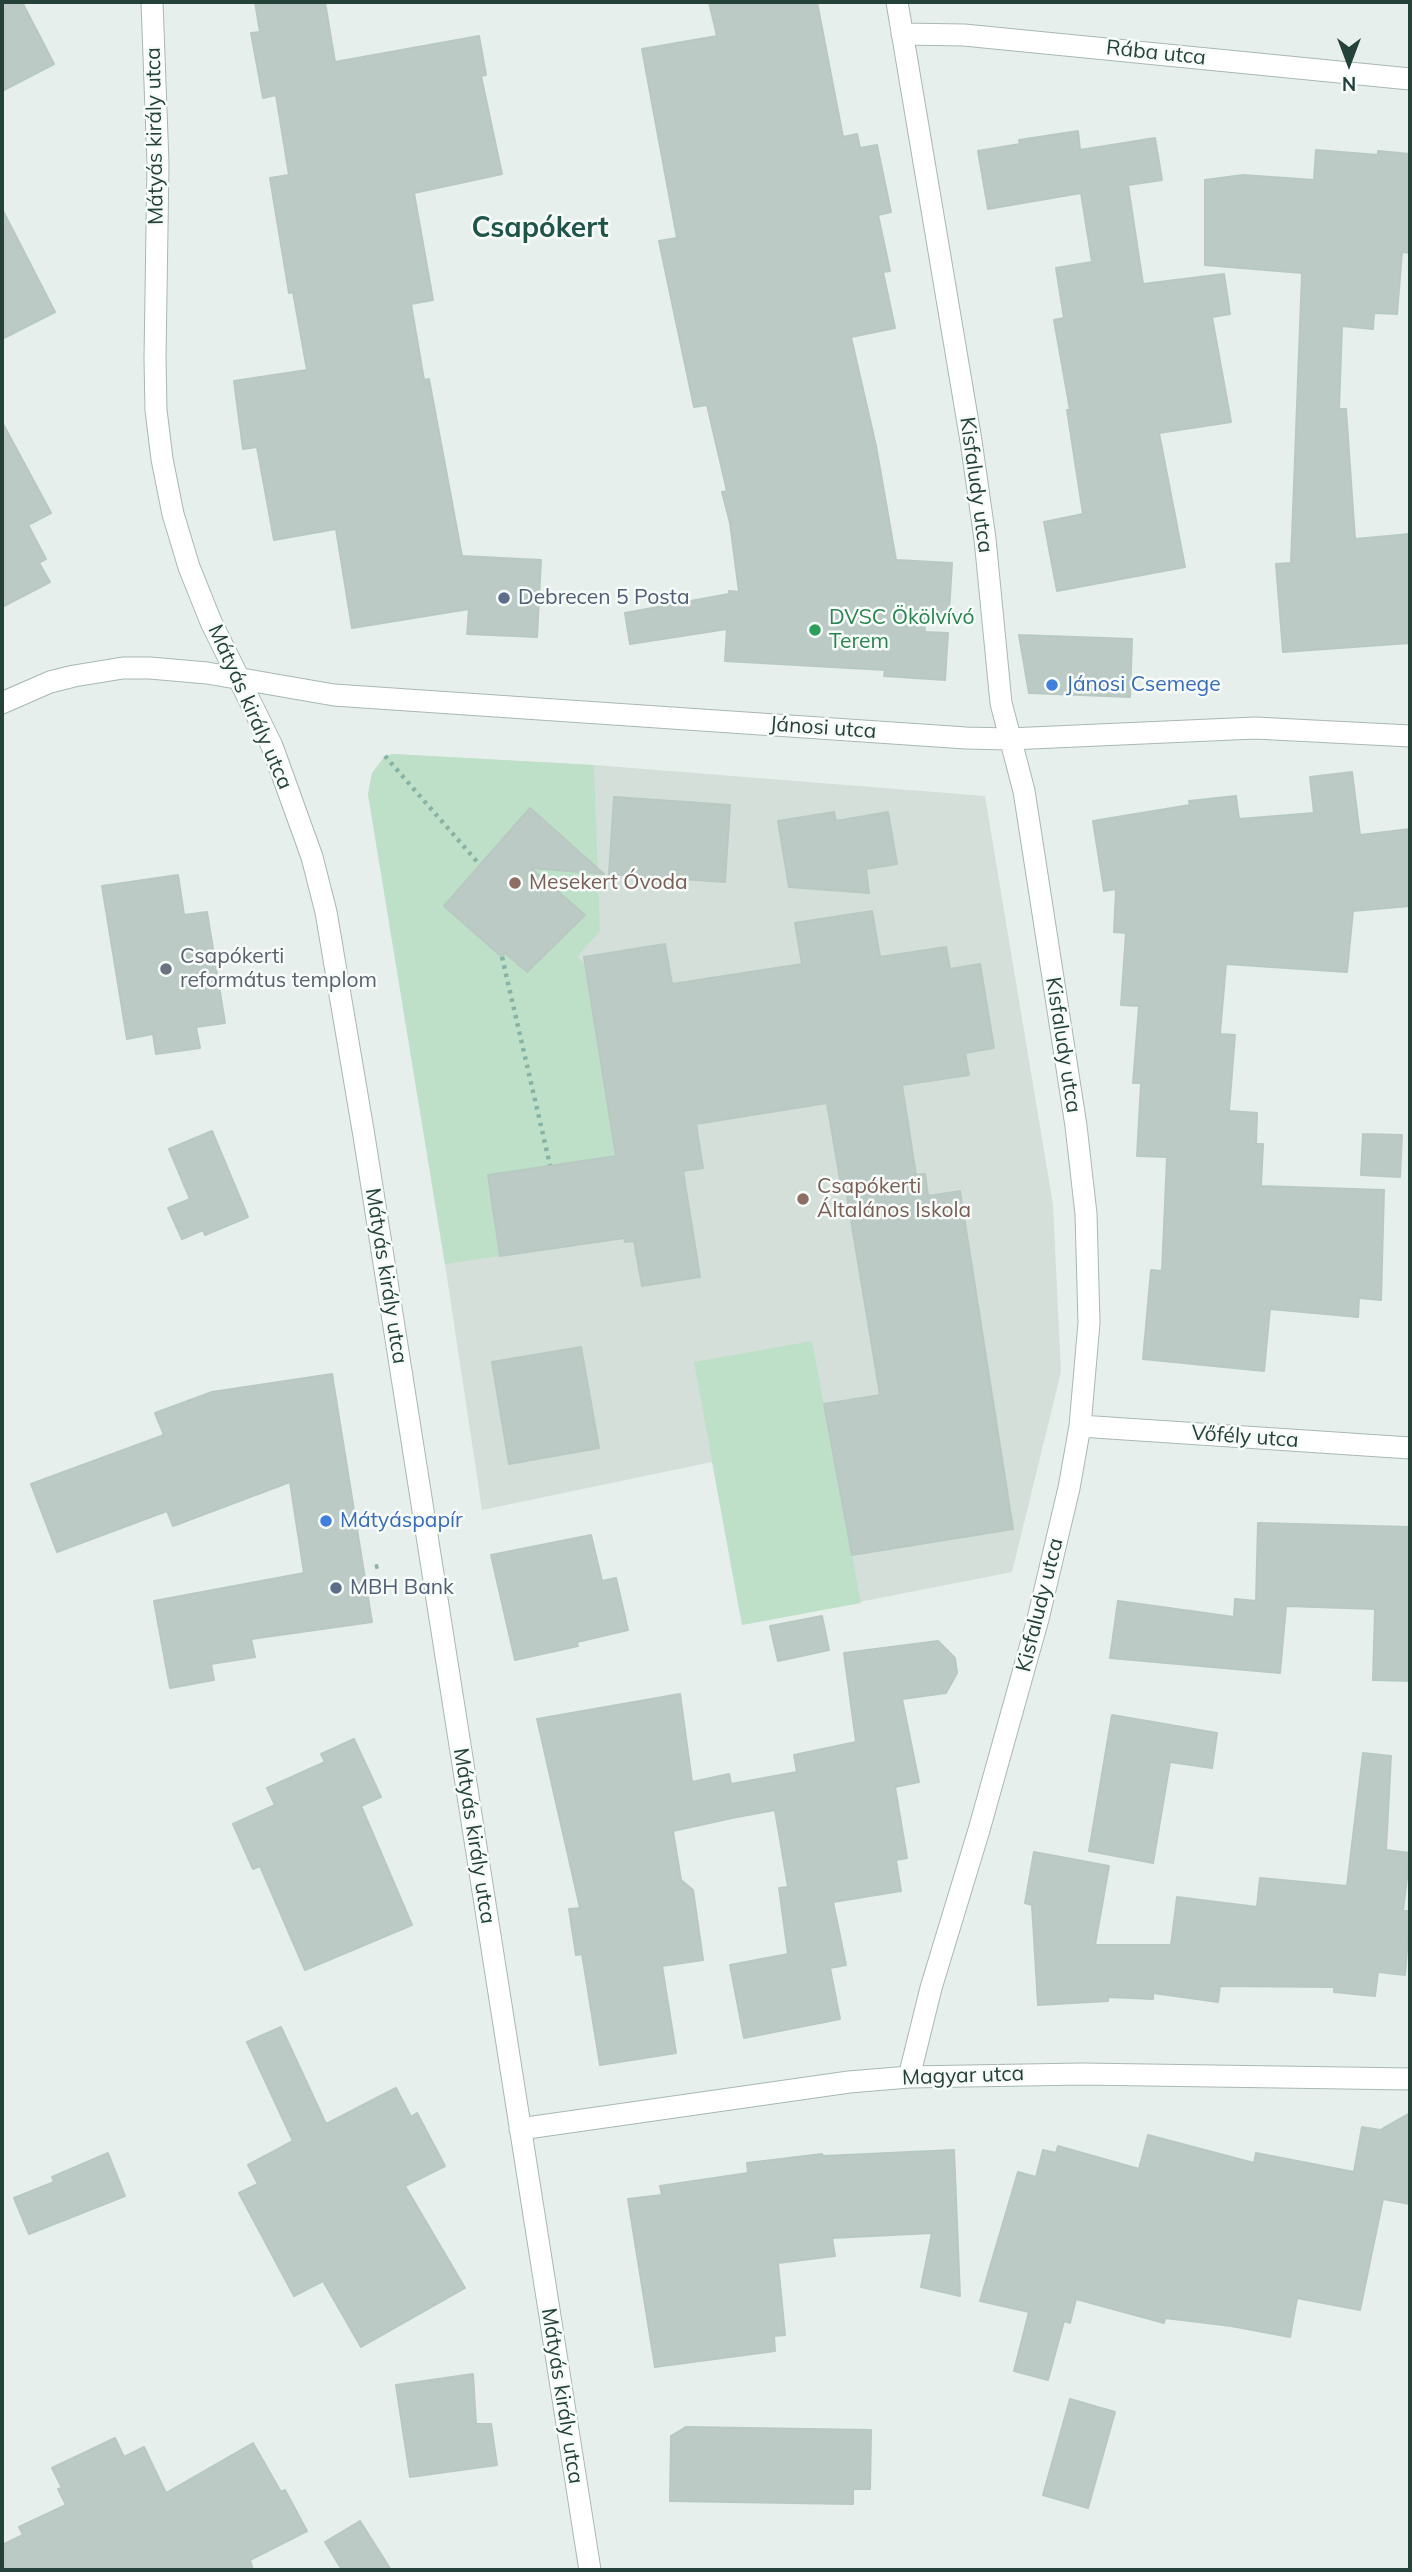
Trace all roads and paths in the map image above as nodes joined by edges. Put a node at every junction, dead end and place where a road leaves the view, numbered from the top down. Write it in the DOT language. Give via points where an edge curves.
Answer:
graph roads {
  1 [pos="152,2"];
  2 [pos="897,2"];
  3 [pos="902,34"];
  4 [pos="1410,79"];
  5 [pos="238,679"];
  6 [pos="2,703"];
  7 [pos="1410,736"];
  8 [pos="1009,739"];
  9 [pos="385,756"];
  10 [pos="481,865"];
  11 [pos="502,957"];
  12 [pos="550,1166"];
  13 [pos="1080,1426"];
  14 [pos="1410,1448"];
  15 [pos="383,1565"];
  16 [pos="375,1567"];
  17 [pos="909,2077"];
  18 [pos="1410,2079"];
  19 [pos="520,2129"];
  20 [pos="590,2570"];
  1 -- 5 [label="street, Mátyás király utca" via="158,164 156,397 162,459 190,567"];
  2 -- 3 [label="street, Kisfaludy utca"];
  3 -- 4 [label="street, Rába utca" via="977,36"];
  3 -- 8 [label="street, Kisfaludy utca" via="971,441 1001,704"];
  5 -- 6 [label="street, Jánosi utca" via="123,668 50,682"];
  5 -- 8 [label="street, Jánosi utca" via="345,696"];
  5 -- 19 [label="street, Mátyás király utca" via="272,746 326,912"];
  7 -- 8 [label="street, Jánosi utca" via="1255,728"];
  8 -- 13 [label="street, Kisfaludy utca" via="1024,791 1086,1214 1089,1322"];
  9 -- 10 [label="path"];
  11 -- 12 [label="path"];
  13 -- 14 [label="street, Vőfély utca"];
  13 -- 17 [label="street, Kisfaludy utca" via="1038,1619"];
  15 -- 16 [label="path"];
  17 -- 18 [label="street, Magyar utca" via="1082,2074"];
  17 -- 19 [label="street, Magyar utca"];
  19 -- 20 [label="street, Mátyás király utca"];
}
